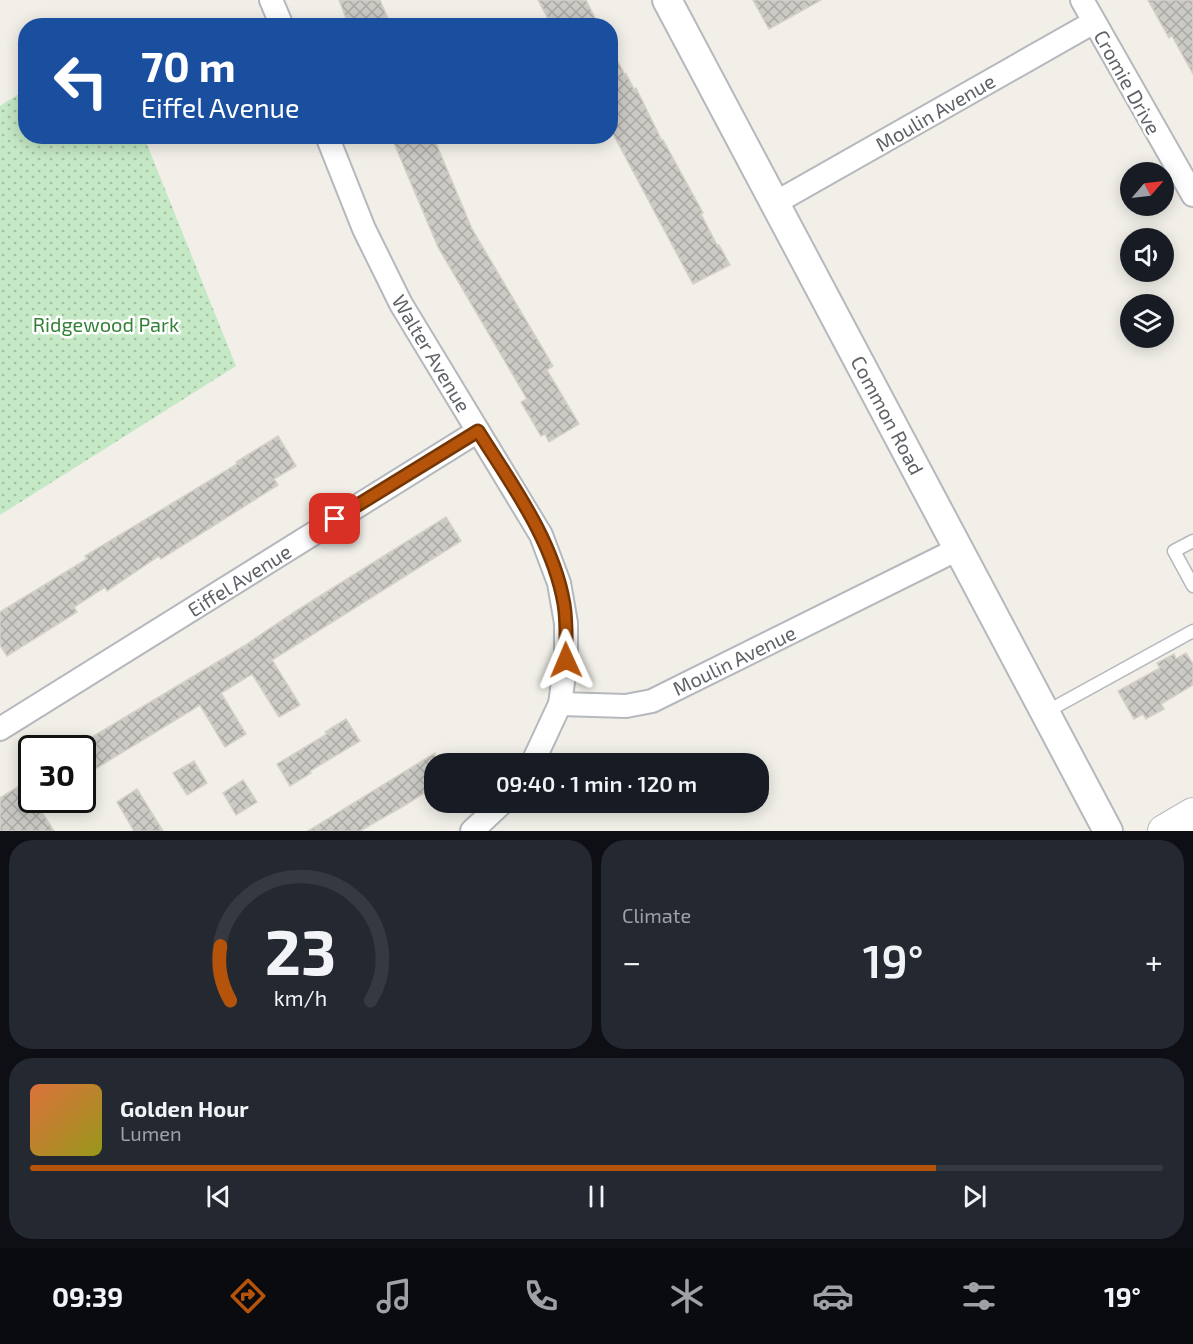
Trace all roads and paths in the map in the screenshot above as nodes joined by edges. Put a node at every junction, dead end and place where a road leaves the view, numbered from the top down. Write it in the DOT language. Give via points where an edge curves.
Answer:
graph roads {
  1 [pos="271,0"];
  2 [pos="667,0"];
  3 [pos="1082,0"];
  4 [pos="279,18"];
  5 [pos="1094,22"];
  6 [pos="330,144"];
  7 [pos="1193,195"];
  8 [pos="775,203"];
  9 [pos="478,431"];
  10 [pos="1193,541"];
  11 [pos="958,549"];
  12 [pos="1193,586"];
  13 [pos="1193,631"];
  14 [pos="560,704"];
  15 [pos="1046,712"];
  16 [pos="0,729"];
  17 [pos="537,753"];
  18 [pos="491,813"];
  19 [pos="1193,814"];
  20 [pos="472,831"];
  21 [pos="1108,831"];
  22 [pos="1164,831"];
  1 -- 4 [label="street"];
  2 -- 8 [label="street, Common Road"];
  3 -- 5 [label="street, Cromie Drive"];
  5 -- 7 [label="street, Cromie Drive"];
  5 -- 8 [label="street, Moulin Avenue"];
  6 -- 9 [label="street, Walter Avenue" via="396,295"];
  8 -- 11 [label="street, Common Road"];
  9 -- 14 [label="street, Walter Avenue" via="541,535 559,583 566,651"];
  9 -- 16 [label="street, Eiffel Avenue"];
  10 -- 12 [label="lane" via="1174,551"];
  11 -- 14 [label="street, Moulin Avenue" via="652,701 626,706"];
  11 -- 15 [label="street, Common Road"];
  13 -- 15 [label="lane"];
  14 -- 17 [label="street"];
  15 -- 21 [label="street, Common Road"];
  18 -- 20 [label="street"];
  19 -- 22 [label="main road"];
}
